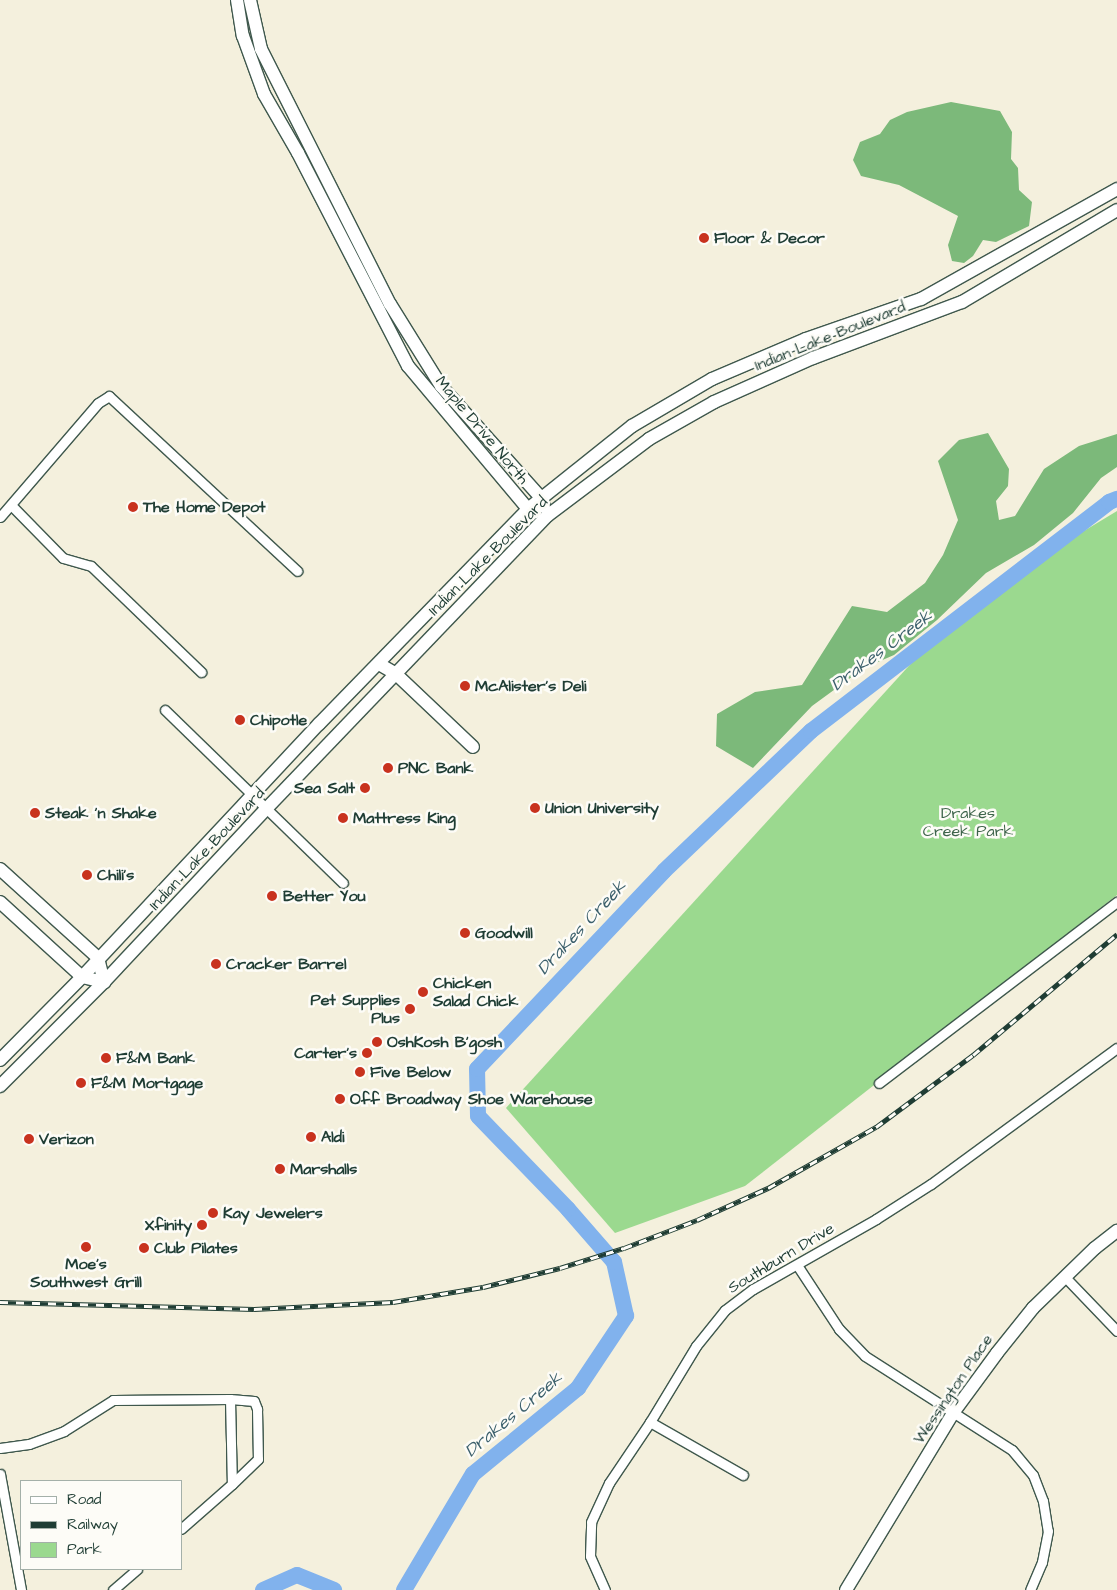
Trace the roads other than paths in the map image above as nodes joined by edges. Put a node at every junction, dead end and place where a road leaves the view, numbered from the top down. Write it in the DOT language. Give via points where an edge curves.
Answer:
graph roads {
  1 [pos="237,0"];
  2 [pos="250,0"];
  3 [pos="261,49"];
  4 [pos="248,52"];
  5 [pos="309,147"];
  6 [pos="298,153"];
  7 [pos="1117,189"];
  8 [pos="1117,210"];
  9 [pos="1070,216"];
  10 [pos="1080,232"];
  11 [pos="385,306"];
  12 [pos="441,386"];
  13 [pos="429,394"];
  14 [pos="542,499"];
  15 [pos="10,505"];
  16 [pos="528,509"];
  17 [pos="547,516"];
  18 [pos="0,517"];
  19 [pos="297,571"];
  20 [pos="379,664"];
  21 [pos="201,672"];
  22 [pos="396,674"];
  23 [pos="165,710"];
  24 [pos="473,747"];
  25 [pos="252,796"];
  26 [pos="266,809"];
  27 [pos="0,869"];
  28 [pos="344,883"];
  29 [pos="0,902"];
  30 [pos="1117,902"];
  31 [pos="98,958"];
  32 [pos="82,977"];
  33 [pos="104,982"];
  34 [pos="1117,1048"];
  35 [pos="0,1060"];
  36 [pos="880,1083"];
  37 [pos="0,1086"];
  38 [pos="1117,1230"];
  39 [pos="797,1265"];
  40 [pos="1065,1276"];
  41 [pos="1117,1331"];
  42 [pos="230,1399"];
  43 [pos="953,1413"];
  44 [pos="650,1422"];
  45 [pos="0,1448"];
  46 [pos="0,1474"];
  47 [pos="743,1475"];
  48 [pos="232,1484"];
  49 [pos="182,1528"];
  50 [pos="136,1570"];
  51 [pos="21,1590"];
  52 [pos="113,1590"];
  53 [pos="605,1590"];
  54 [pos="846,1590"];
  55 [pos="1030,1590"];
  1 -- 4 [label="main road, Maple Drive North"];
  2 -- 3 [label="main road, Maple Drive North"];
  3 -- 4 [label="main road"];
  3 -- 5 [label="main road, Maple Drive North"];
  4 -- 6 [label="main road, Maple Drive North" via="264,94"];
  5 -- 6 [label="main road"];
  5 -- 11 [label="main road, Maple Drive North"];
  6 -- 11 [label="main road, Maple Drive North"];
  7 -- 9 [label="main road, Indian Lake Boulevard"];
  8 -- 10 [label="main road, Indian Lake Boulevard"];
  9 -- 10 [label="main road"];
  9 -- 14 [label="main road, Indian Lake Boulevard" via="921,299 806,339 712,378 632,426"];
  10 -- 17 [label="main road, Indian Lake Boulevard" via="962,302 813,358 714,402 649,439"];
  11 -- 12 [label="main road, Maple Drive North"];
  11 -- 13 [label="main road, Maple Drive North" via="408,366"];
  12 -- 13 [label="main road"];
  12 -- 14 [label="main road, Maple Drive North"];
  13 -- 16 [label="main road, Maple Drive North"];
  14 -- 16 [label="main road, Indian Lake Boulevard"];
  14 -- 17 [label="main road, Maple Drive North"];
  15 -- 18 [label="street"];
  15 -- 19 [label="street" via="98,403 109,396"];
  15 -- 21 [label="street" via="63,558 91,566"];
  16 -- 17 [label="main road, Maple Drive North"];
  16 -- 20 [label="main road, Indian Lake Boulevard"];
  17 -- 22 [label="main road, Indian Lake Boulevard"];
  20 -- 22 [label="main road"];
  20 -- 25 [label="main road, Indian Lake Boulevard"];
  22 -- 24 [label="main road"];
  22 -- 26 [label="main road, Indian Lake Boulevard"];
  23 -- 25 [label="street"];
  25 -- 26 [label="street"];
  25 -- 31 [label="main road, Indian Lake Boulevard"];
  26 -- 28 [label="street"];
  26 -- 33 [label="main road, Indian Lake Boulevard"];
  27 -- 31 [label="main road"];
  29 -- 32 [label="main road"];
  30 -- 36 [label="street"];
  31 -- 32 [label="main road, Indian Lake Boulevard"];
  31 -- 33 [label="main road"];
  32 -- 33 [label="main road"];
  32 -- 35 [label="main road, Indian Lake Boulevard"];
  33 -- 37 [label="main road, Indian Lake Boulevard"];
  34 -- 39 [label="street, Southburn Drive" via="931,1184"];
  38 -- 40 [label="main road, Wessington Place"];
  39 -- 43 [label="street" via="839,1330 865,1356"];
  39 -- 44 [label="street, Southburn Drive" via="725,1310 696,1346"];
  40 -- 41 [label="street"];
  40 -- 43 [label="main road, Wessington Place" via="1032,1308 996,1352"];
  42 -- 45 [label="street" via="113,1400 64,1431 28,1444"];
  42 -- 48 [label="street"];
  42 -- 48 [label="street" via="254,1401 257,1409 258,1459"];
  43 -- 54 [label="main road, Wessington Place"];
  43 -- 55 [label="street" via="1012,1450 1033,1475 1043,1501 1048,1531 1042,1562"];
  44 -- 47 [label="street"];
  44 -- 53 [label="street, Southburn Drive" via="609,1483 591,1522 590,1556"];
  46 -- 51 [label="street"];
  48 -- 49 [label="street"];
  50 -- 52 [label="street"];
}
